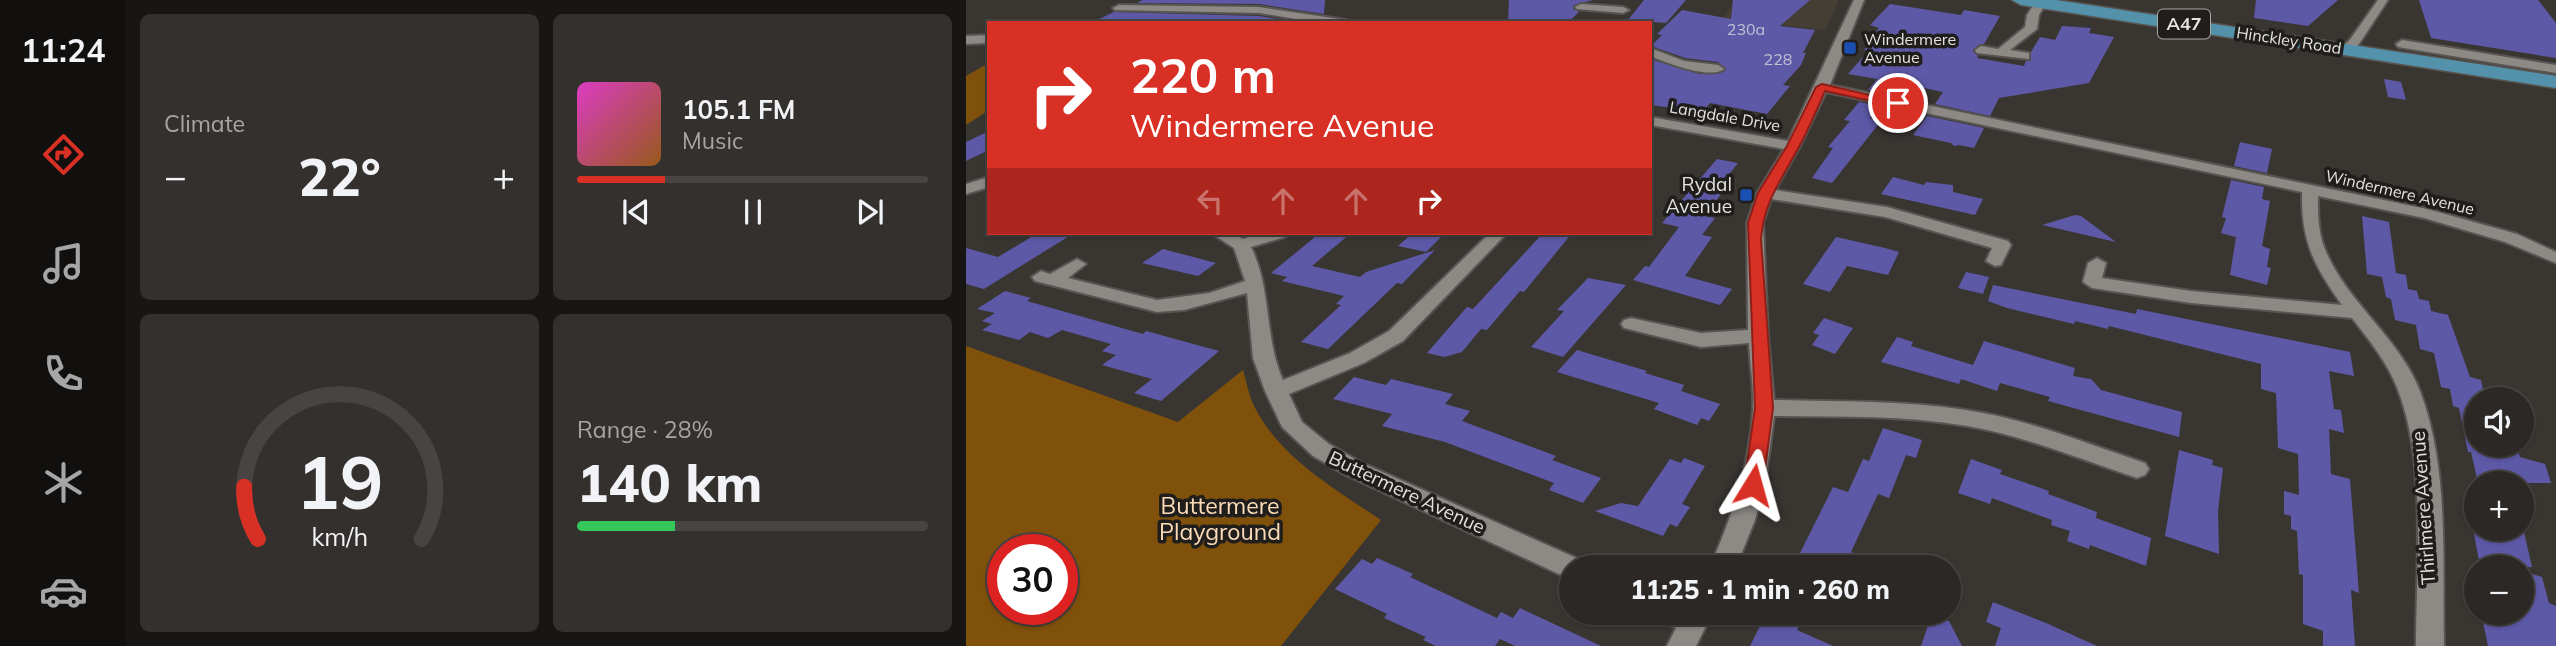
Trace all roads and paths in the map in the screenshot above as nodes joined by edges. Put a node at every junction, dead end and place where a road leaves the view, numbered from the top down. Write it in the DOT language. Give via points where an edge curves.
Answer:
graph roads {
  1 [pos="1859,0"];
  2 [pos="2383,0"];
  3 [pos="2030,1"];
  4 [pos="1581,7"];
  5 [pos="1119,8"];
  6 [pos="1178,8"];
  7 [pos="1601,10"];
  8 [pos="1623,10"];
  9 [pos="1162,21"];
  10 [pos="1333,21"];
  11 [pos="1591,21"];
  12 [pos="987,39"];
  13 [pos="966,40"];
  14 [pos="2402,44"];
  15 [pos="2346,49"];
  16 [pos="1981,50"];
  17 [pos="2002,52"];
  18 [pos="1652,53"];
  19 [pos="2025,56"];
  20 [pos="1682,64"];
  21 [pos="1718,69"];
  22 [pos="2556,69"];
  23 [pos="1668,71"];
  24 [pos="2556,82"];
  25 [pos="1822,87"];
  26 [pos="1652,121"];
  27 [pos="1793,146"];
  28 [pos="987,183"];
  29 [pos="966,189"];
  30 [pos="2310,189"];
  31 [pos="1765,193"];
  32 [pos="1223,235"];
  33 [pos="1273,235"];
  34 [pos="1497,235"];
  35 [pos="1241,245"];
  36 [pos="2556,258"];
  37 [pos="1995,261"];
  38 [pos="2097,263"];
  39 [pos="1077,264"];
  40 [pos="1255,284"];
  41 [pos="2357,312"];
  42 [pos="1631,324"];
  43 [pos="1758,336"];
  44 [pos="1275,391"];
  45 [pos="1764,408"];
  46 [pos="2137,469"];
  47 [pos="1728,555"];
  48 [pos="1559,562"];
  49 [pos="2430,646"];
  1 -- 25 [label="street"];
  2 -- 15 [label="street"];
  3 -- 15 [label="main road, Hinckley Road / A47"];
  3 -- 17 [label="street" via="2031,29"];
  4 -- 7 [label="street"];
  5 -- 6 [label="street"];
  6 -- 9 [label="street"];
  6 -- 10 [label="street" via="1259,10"];
  7 -- 8 [label="street"];
  7 -- 11 [label="street"];
  12 -- 13 [label="street"];
  14 -- 22 [label="street"];
  15 -- 24 [label="main road, Hinckley Road / A47"];
  16 -- 17 [label="street"];
  17 -- 19 [label="street"];
  18 -- 20 [label="street"];
  20 -- 21 [label="street"];
  20 -- 23 [label="street"];
  25 -- 27 [label="street"];
  25 -- 30 [label="street, Windermere Avenue"];
  26 -- 27 [label="street, Langdale Drive"];
  27 -- 31 [label="street"];
  28 -- 29 [label="street"];
  30 -- 36 [label="street, Windermere Avenue" via="2477,227"];
  30 -- 41 [label="street, Thirlmere Avenue" via="2315,246 2326,270"];
  31 -- 37 [label="street" via="1887,212 2002,245"];
  31 -- 43 [label="street" via="1754,239"];
  32 -- 35 [label="street"];
  33 -- 35 [label="street"];
  34 -- 44 [label="street" via="1396,336 1357,358"];
  35 -- 40 [label="street, Buttermere Avenue"];
  38 -- 41 [label="street" via="2092,282 2139,291 2216,302"];
  39 -- 40 [label="street" via="1047,279 1157,306 1212,298"];
  40 -- 44 [label="street, Buttermere Avenue" via="1263,358"];
  41 -- 49 [label="street, Thirlmere Avenue" via="2397,367 2417,414 2424,460"];
  42 -- 43 [label="street" via="1701,340"];
  43 -- 45 [label="street"];
  44 -- 48 [label="street, Buttermere Avenue" via="1293,427 1321,450"];
  45 -- 46 [label="street" via="1967,418 2025,431"];
  45 -- 47 [label="street" via="1753,485"];
}
